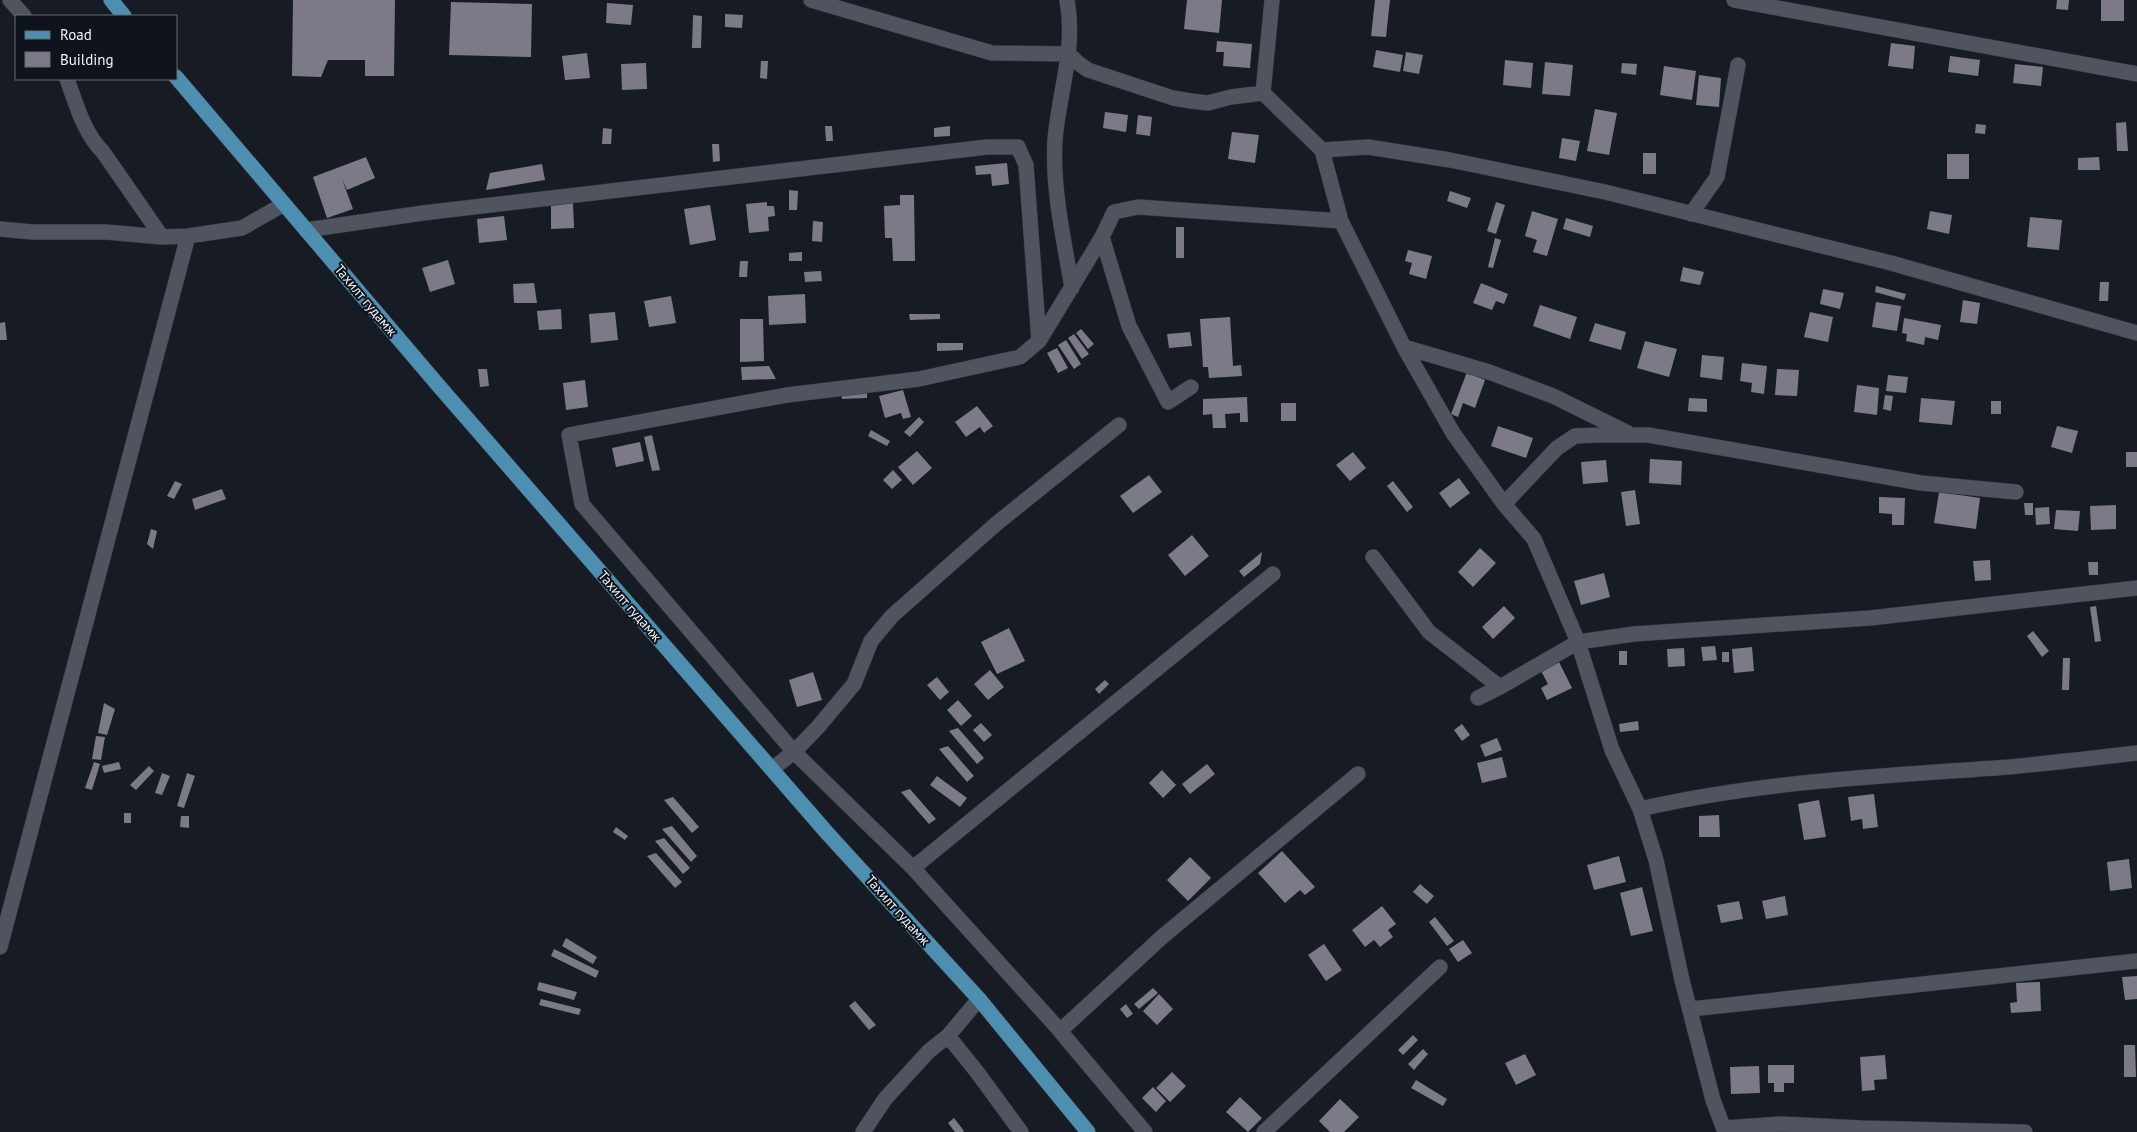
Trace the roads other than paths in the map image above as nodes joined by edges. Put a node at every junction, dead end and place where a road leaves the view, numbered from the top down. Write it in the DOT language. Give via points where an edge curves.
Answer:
graph roads {
  1 [pos="10,0"];
  2 [pos="110,0"];
  3 [pos="812,0"];
  4 [pos="1067,0"];
  5 [pos="1272,0"];
  6 [pos="1734,0"];
  7 [pos="23,15"];
  8 [pos="123,15"];
  9 [pos="1069,54"];
  10 [pos="1738,66"];
  11 [pos="2137,74"];
  12 [pos="178,79"];
  13 [pos="66,80"];
  14 [pos="1263,93"];
  15 [pos="1322,150"];
  16 [pos="284,204"];
  17 [pos="1692,214"];
  18 [pos="1341,221"];
  19 [pos="0,229"];
  20 [pos="306,230"];
  21 [pos="188,236"];
  22 [pos="1102,237"];
  23 [pos="162,238"];
  24 [pos="1072,288"];
  25 [pos="2137,333"];
  26 [pos="1040,341"];
  27 [pos="1404,347"];
  28 [pos="1190,387"];
  29 [pos="1119,426"];
  30 [pos="1632,435"];
  31 [pos="2016,492"];
  32 [pos="1504,504"];
  33 [pos="1373,558"];
  34 [pos="1273,574"];
  35 [pos="2137,588"];
  36 [pos="1578,642"];
  37 [pos="1500,686"];
  38 [pos="1478,698"];
  39 [pos="794,752"];
  40 [pos="2137,753"];
  41 [pos="772,769"];
  42 [pos="1358,774"];
  43 [pos="1640,809"];
  44 [pos="913,868"];
  45 [pos="0,947"];
  46 [pos="2137,961"];
  47 [pos="1440,967"];
  48 [pos="979,999"];
  49 [pos="1691,1009"];
  50 [pos="1060,1031"];
  51 [pos="948,1036"];
  52 [pos="1724,1130"];
  53 [pos="863,1132"];
  54 [pos="1021,1132"];
  55 [pos="1088,1132"];
  56 [pos="1145,1132"];
  57 [pos="1264,1132"];
  58 [pos="2025,1132"];
  1 -- 7 [label="street"];
  2 -- 8 [label="main road"];
  3 -- 9 [label="street" via="992,53"];
  4 -- 9 [label="street"];
  5 -- 14 [label="street"];
  6 -- 11 [label="street"];
  9 -- 14 [label="street" via="1088,70 1173,98 1208,103"];
  9 -- 24 [label="street" via="1055,140 1055,163 1059,213"];
  10 -- 17 [label="street" via="1716,177"];
  12 -- 16 [label="main road, Тахилт гудамж"];
  13 -- 23 [label="street" via="93,142"];
  14 -- 15 [label="street"];
  15 -- 17 [label="street" via="1368,147 1450,160 1605,192"];
  15 -- 18 [label="street"];
  16 -- 20 [label="main road, Тахилт гудамж"];
  16 -- 21 [label="street" via="242,228"];
  17 -- 25 [label="street" via="1891,263"];
  18 -- 22 [label="street" via="1138,207 1114,212"];
  18 -- 27 [label="street"];
  19 -- 23 [label="street" via="106,232"];
  20 -- 26 [label="street" via="423,213 978,148 1018,147 1026,165"];
  20 -- 41 [label="main road, Тахилт гудамж"];
  21 -- 23 [label="street"];
  21 -- 45 [label="street"];
  22 -- 24 [label="street"];
  22 -- 28 [label="street" via="1129,326 1168,402"];
  24 -- 26 [label="street"];
  26 -- 39 [label="street" via="1020,357 919,379 786,395 569,435 582,504"];
  27 -- 30 [label="street" via="1489,372 1553,396"];
  27 -- 32 [label="street" via="1453,433"];
  29 -- 39 [label="street" via="1003,518 892,616 871,641 854,684"];
  30 -- 31 [label="street" via="1648,435 1920,483"];
  30 -- 32 [label="street" via="1575,436 1556,448"];
  32 -- 36 [label="street" via="1534,538"];
  33 -- 37 [label="street" via="1429,632"];
  34 -- 44 [label="street"];
  35 -- 36 [label="street" via="1870,618 1634,634"];
  36 -- 37 [label="street"];
  36 -- 43 [label="street" via="1612,750"];
  37 -- 38 [label="street"];
  39 -- 41 [label="street"];
  39 -- 44 [label="street"];
  40 -- 43 [label="street" via="1804,782 1686,798"];
  41 -- 48 [label="main road, Тахилт гудамж"];
  42 -- 50 [label="street" via="1162,937"];
  43 -- 49 [label="street" via="1656,860"];
  44 -- 50 [label="street"];
  46 -- 49 [label="street"];
  47 -- 57 [label="street"];
  48 -- 51 [label="street"];
  48 -- 55 [label="main road, Тахилт гудамж"];
  49 -- 52 [label="street" via="1713,1100"];
  50 -- 56 [label="street"];
  51 -- 53 [label="street" via="929,1051 885,1100"];
  51 -- 54 [label="street"];
  52 -- 58 [label="street" via="1781,1124"];
}
